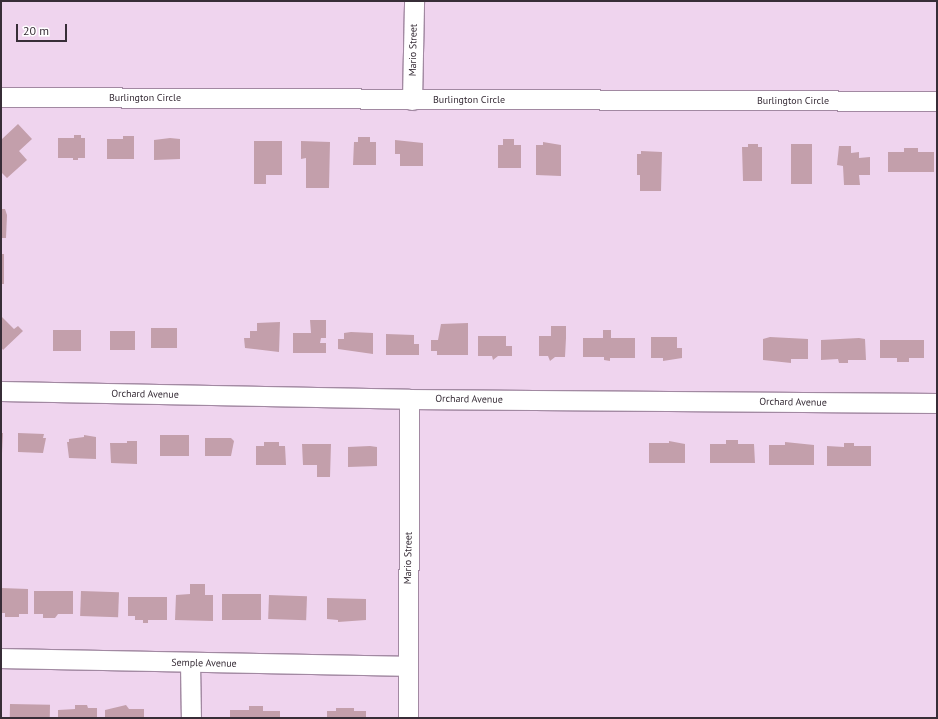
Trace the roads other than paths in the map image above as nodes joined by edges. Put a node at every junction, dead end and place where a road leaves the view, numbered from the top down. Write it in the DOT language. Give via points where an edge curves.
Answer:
graph roads {
  1 [pos="414,1"];
  2 [pos="1,97"];
  3 [pos="412,100"];
  4 [pos="937,101"];
  5 [pos="1,391"];
  6 [pos="409,398"];
  7 [pos="937,403"];
  8 [pos="1,658"];
  9 [pos="190,663"];
  10 [pos="406,666"];
  11 [pos="191,718"];
  12 [pos="408,718"];
  1 -- 3 [label="street, Mario Street"];
  2 -- 3 [label="street, Burlington Circle"];
  3 -- 4 [label="street, Burlington Circle"];
  5 -- 6 [label="street, Orchard Avenue"];
  6 -- 7 [label="street, Orchard Avenue"];
  6 -- 10 [label="street, Mario Street"];
  8 -- 9 [label="street, Semple Avenue"];
  9 -- 10 [label="street, Semple Avenue"];
  9 -- 11 [label="street"];
  10 -- 12 [label="street, Mario Street"];
}
